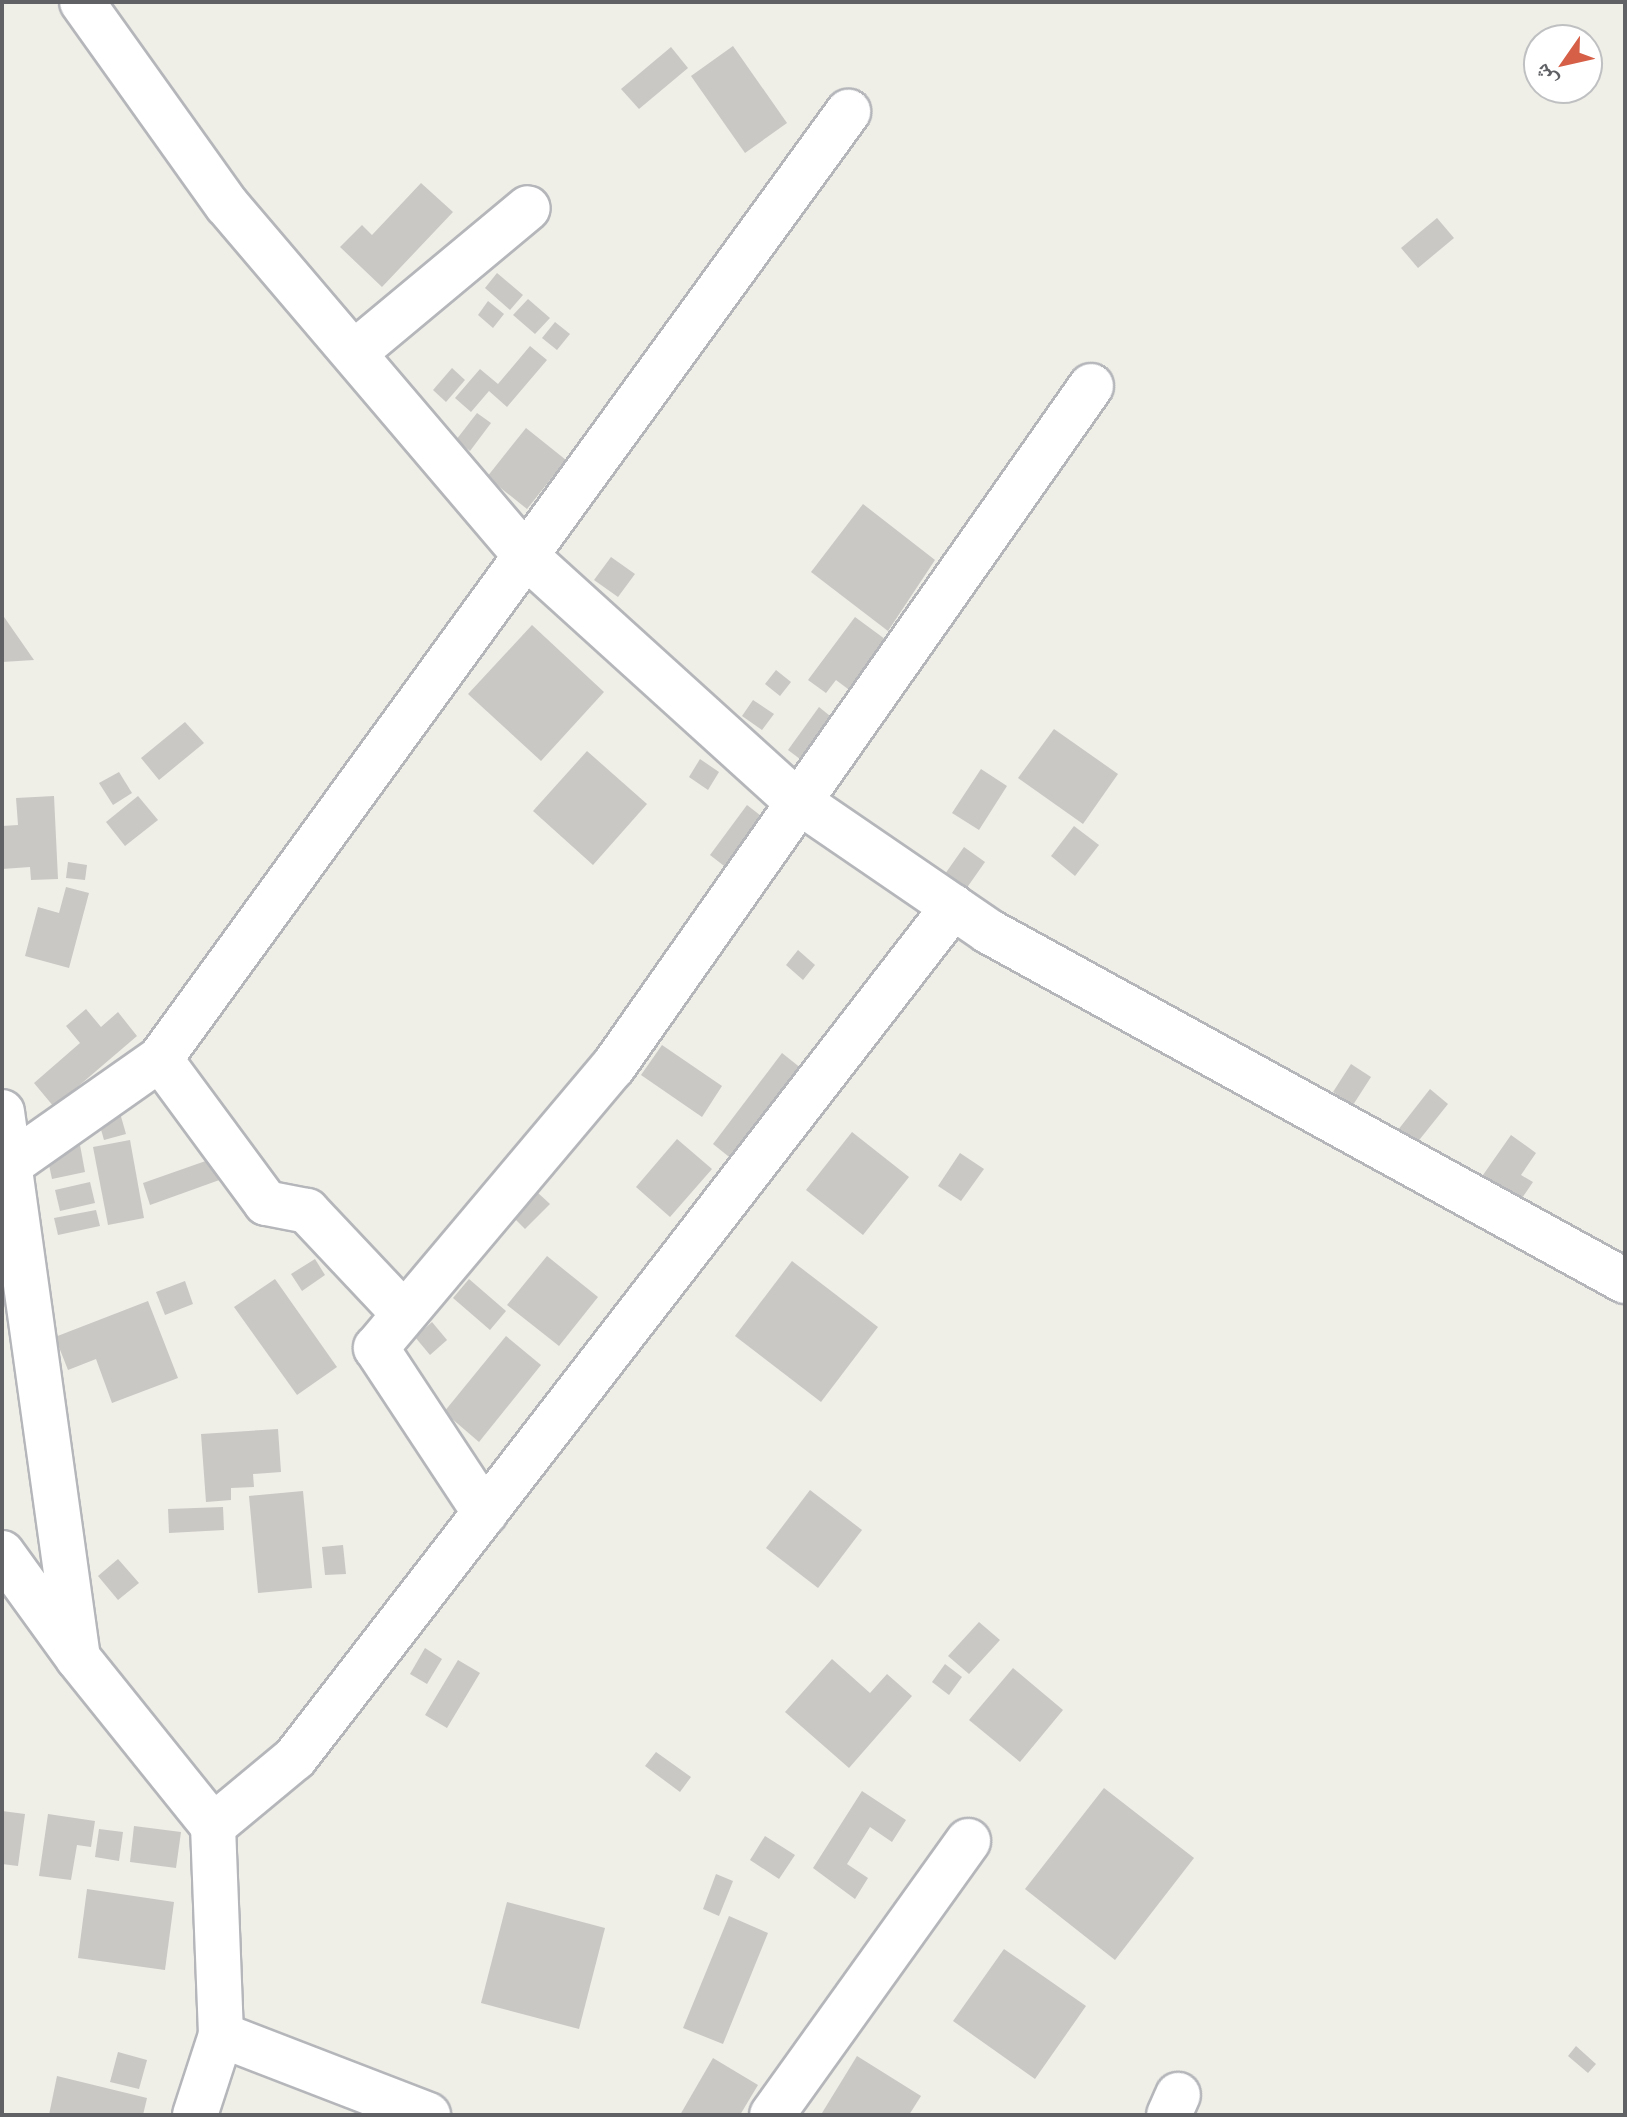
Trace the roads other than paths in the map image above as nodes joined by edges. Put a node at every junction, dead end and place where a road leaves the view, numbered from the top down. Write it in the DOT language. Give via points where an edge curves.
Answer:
graph roads {
  1 [pos="82,2"];
  2 [pos="848,112"];
  3 [pos="528,208"];
  4 [pos="354,353"];
  5 [pos="1091,386"];
  6 [pos="526,556"];
  7 [pos="800,801"];
  8 [pos="953,907"];
  9 [pos="160,1059"];
  10 [pos="2,1112"];
  11 [pos="9,1165"];
  12 [pos="10,1251"];
  13 [pos="1625,1281"];
  14 [pos="403,1313"];
  15 [pos="485,1513"];
  16 [pos="2,1553"];
  17 [pos="78,1658"];
  18 [pos="213,1826"];
  19 [pos="968,1841"];
  20 [pos="221,2035"];
  21 [pos="195,2115"];
  22 [pos="428,2115"];
  23 [pos="772,2115"];
  1 -- 4 [label="street" via="227,205"];
  2 -- 6 [label="street"];
  3 -- 4 [label="street"];
  4 -- 6 [label="street"];
  5 -- 7 [label="street"];
  6 -- 7 [label="street" via="683,703"];
  6 -- 9 [label="street"];
  7 -- 8 [label="street"];
  7 -- 14 [label="street" via="613,1067"];
  8 -- 13 [label="street"];
  8 -- 15 [label="street"];
  9 -- 11 [label="street"];
  9 -- 14 [label="street" via="266,1203 307,1211"];
  10 -- 11 [label="street"];
  11 -- 12 [label="street"];
  12 -- 17 [label="street"];
  14 -- 15 [label="street" via="376,1348"];
  15 -- 18 [label="street" via="295,1758"];
  16 -- 17 [label="street"];
  17 -- 18 [label="street"];
  18 -- 20 [label="street"];
  19 -- 23 [label="street"];
  20 -- 21 [label="street"];
  20 -- 22 [label="street"];
}
